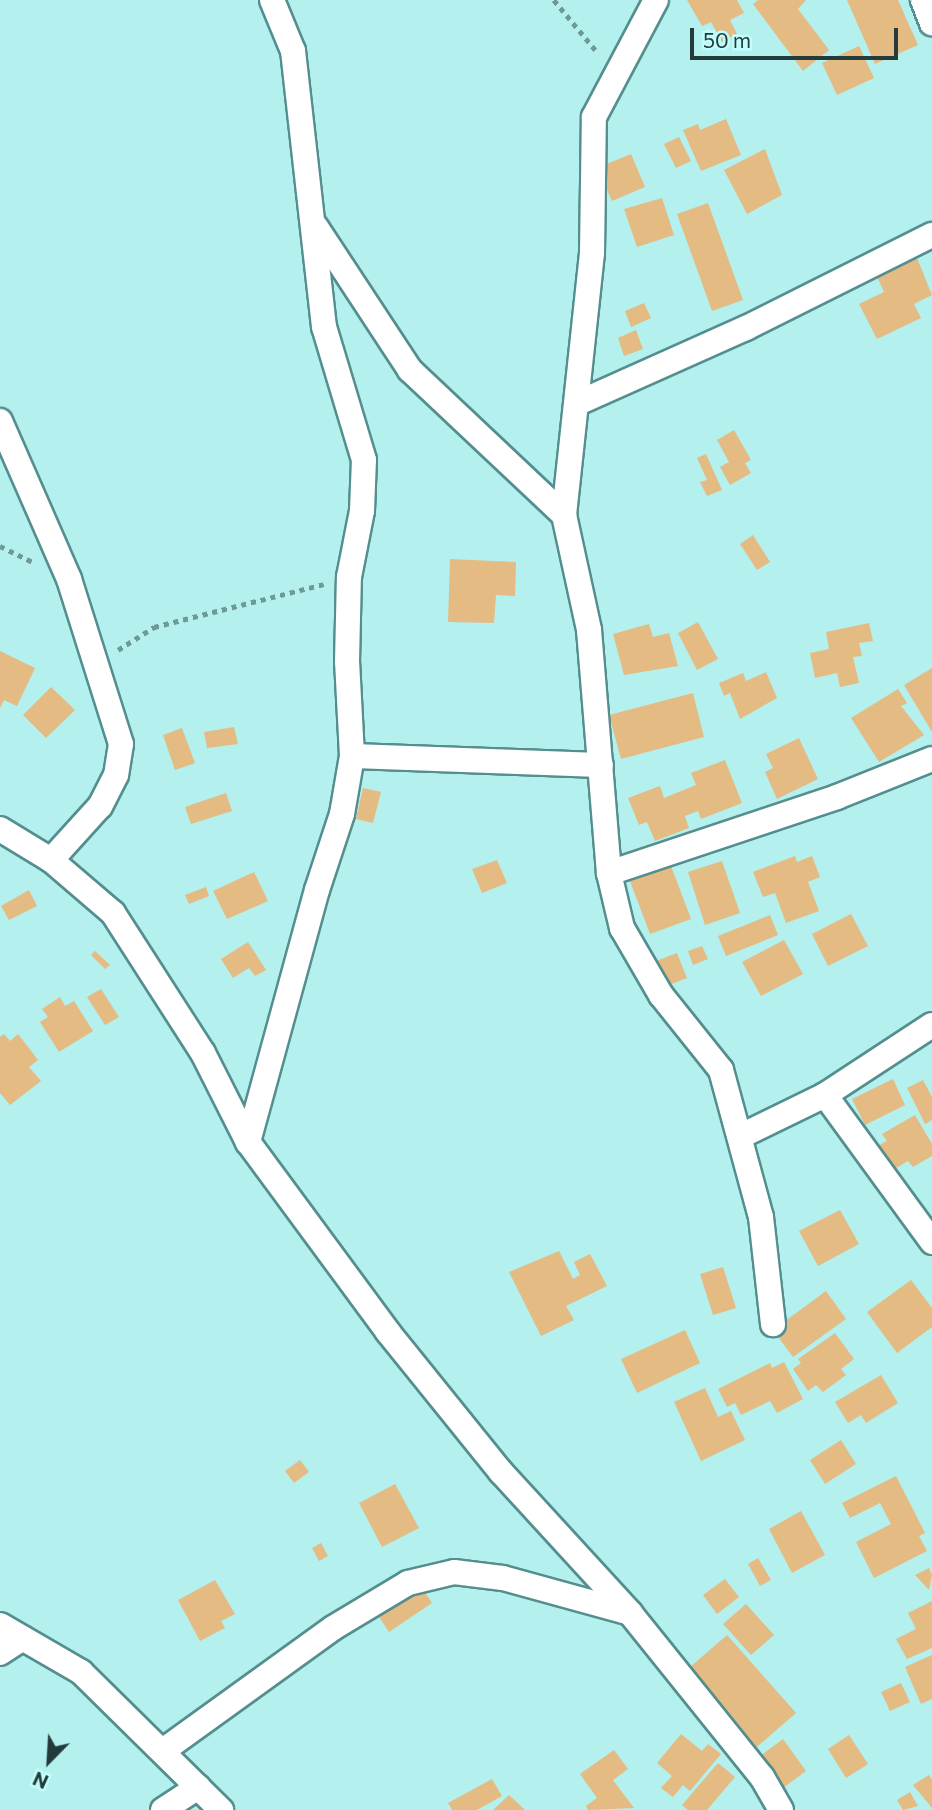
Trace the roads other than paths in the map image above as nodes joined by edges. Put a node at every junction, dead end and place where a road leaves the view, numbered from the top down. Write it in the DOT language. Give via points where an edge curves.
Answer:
graph roads {
  1 [pos="272,0"];
  2 [pos="656,0"];
  3 [pos="923,0"];
  4 [pos="932,23"];
  5 [pos="316,227"];
  6 [pos="932,235"];
  7 [pos="578,404"];
  8 [pos="0,421"];
  9 [pos="564,515"];
  10 [pos="352,756"];
  11 [pos="932,759"];
  12 [pos="601,765"];
  13 [pos="0,829"];
  14 [pos="51,860"];
  15 [pos="609,873"];
  16 [pos="932,1025"];
  17 [pos="825,1095"];
  18 [pos="741,1136"];
  19 [pos="248,1142"];
  20 [pos="932,1241"];
  21 [pos="773,1324"];
  22 [pos="630,1613"];
  23 [pos="0,1625"];
  24 [pos="23,1638"];
  25 [pos="0,1653"];
  26 [pos="164,1750"];
  27 [pos="198,1787"];
  28 [pos="163,1810"];
  29 [pos="221,1810"];
  30 [pos="781,1810"];
  1 -- 5 [label="street" via="293,51"];
  2 -- 7 [label="street" via="594,117 592,253"];
  3 -- 4 [label="street"];
  5 -- 9 [label="street" via="410,370"];
  5 -- 10 [label="street" via="324,327 365,460 346,635"];
  6 -- 7 [label="street" via="746,328"];
  7 -- 9 [label="street"];
  8 -- 14 [label="street" via="69,579 121,744 116,775 100,806"];
  9 -- 12 [label="street" via="589,630"];
  10 -- 12 [label="street"];
  10 -- 19 [label="street" via="342,814 313,902"];
  11 -- 15 [label="street" via="837,797"];
  12 -- 15 [label="street"];
  13 -- 14 [label="street"];
  14 -- 19 [label="street" via="113,913 203,1053"];
  15 -- 18 [label="street" via="622,929 661,995 721,1070"];
  16 -- 17 [label="street"];
  17 -- 18 [label="street"];
  17 -- 20 [label="street"];
  18 -- 21 [label="street" via="761,1217"];
  19 -- 22 [label="street" via="388,1332 501,1472"];
  22 -- 26 [label="street" via="503,1578 454,1572 408,1583 333,1628"];
  22 -- 30 [label="street" via="762,1777"];
  23 -- 24 [label="street"];
  24 -- 25 [label="street"];
  24 -- 26 [label="street" via="81,1672"];
  26 -- 27 [label="street"];
  27 -- 28 [label="street"];
  27 -- 29 [label="street"];
}
